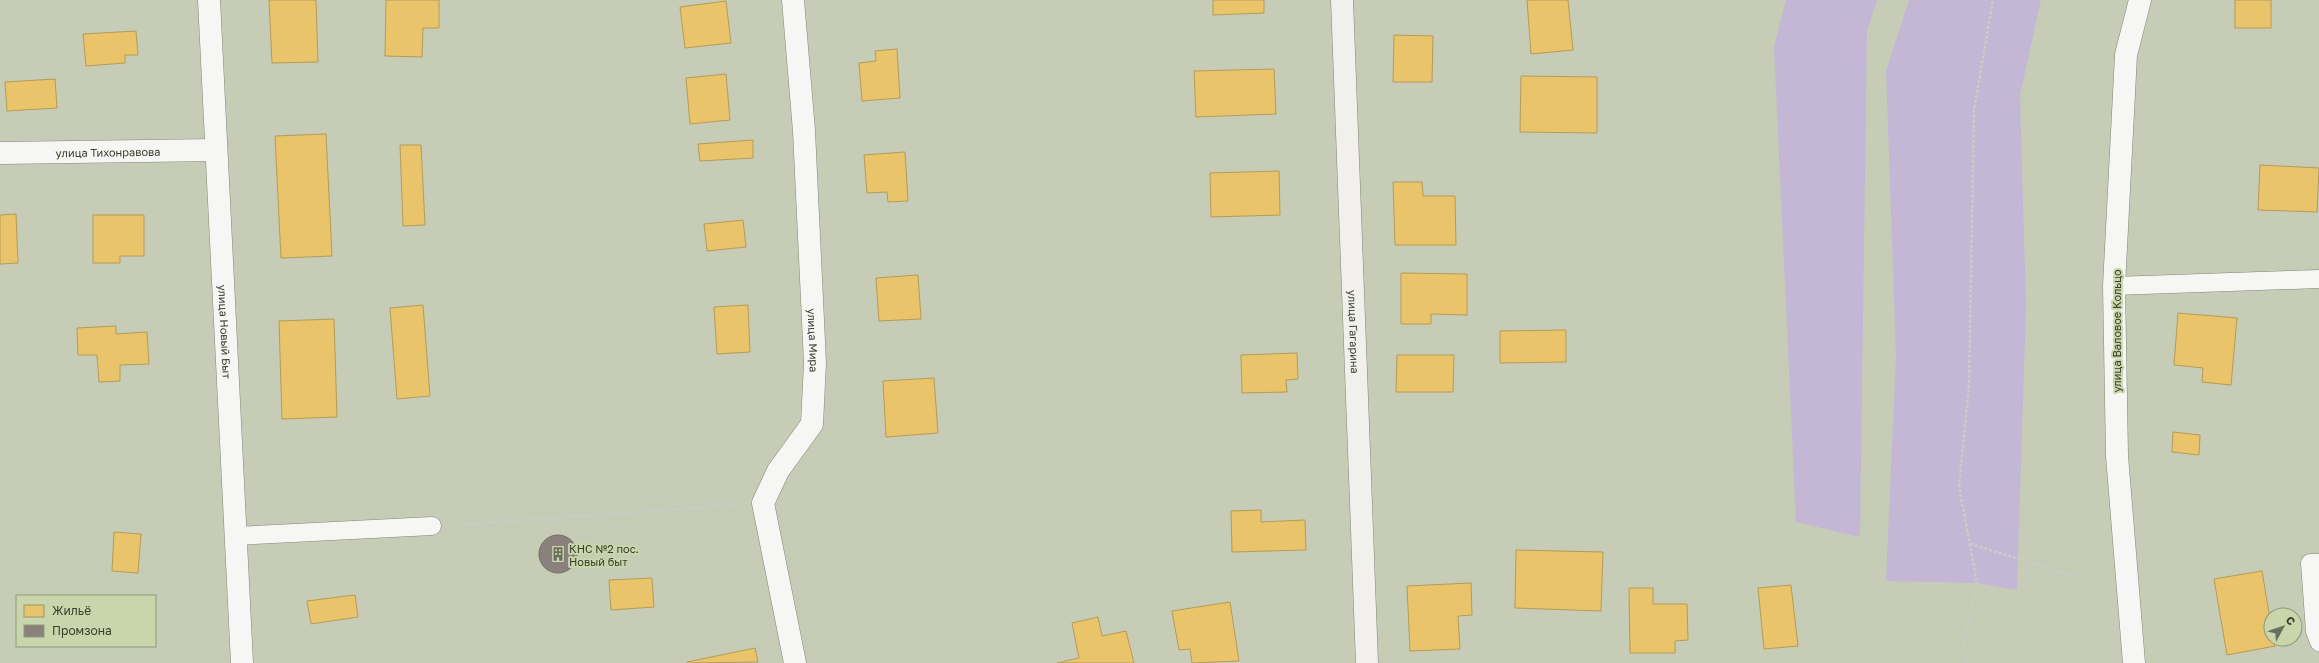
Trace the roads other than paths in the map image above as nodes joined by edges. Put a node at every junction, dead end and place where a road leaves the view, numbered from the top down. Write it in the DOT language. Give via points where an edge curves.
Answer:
graph roads {
  1 [pos="209,0"];
  2 [pos="793,0"];
  3 [pos="1342,0"];
  4 [pos="2140,0"];
  5 [pos="216,150"];
  6 [pos="0,153"];
  7 [pos="2319,279"];
  8 [pos="2114,286"];
  9 [pos="432,526"];
  10 [pos="235,536"];
  11 [pos="2319,563"];
  12 [pos="2319,642"];
  13 [pos="242,663"];
  14 [pos="795,663"];
  15 [pos="1367,663"];
  16 [pos="2134,663"];
  1 -- 5 [label="street, улица Новый Быт"];
  2 -- 14 [label="street, улица Мира" via="804,131 815,363 812,424 778,471 763,503"];
  3 -- 15 [label="street, улица Гагарина"];
  4 -- 8 [label="street, улица Валовое Кольцо" via="2126,55"];
  5 -- 6 [label="street, улица Тихонравова"];
  5 -- 10 [label="street, улица Новый Быт"];
  7 -- 8 [label="lane"];
  8 -- 16 [label="street, улица Валовое Кольцо" via="2117,456"];
  9 -- 10 [label="lane"];
  10 -- 13 [label="street, улица Новый Быт"];
  11 -- 12 [label="lane" via="2310,563 2315,631"];
}
